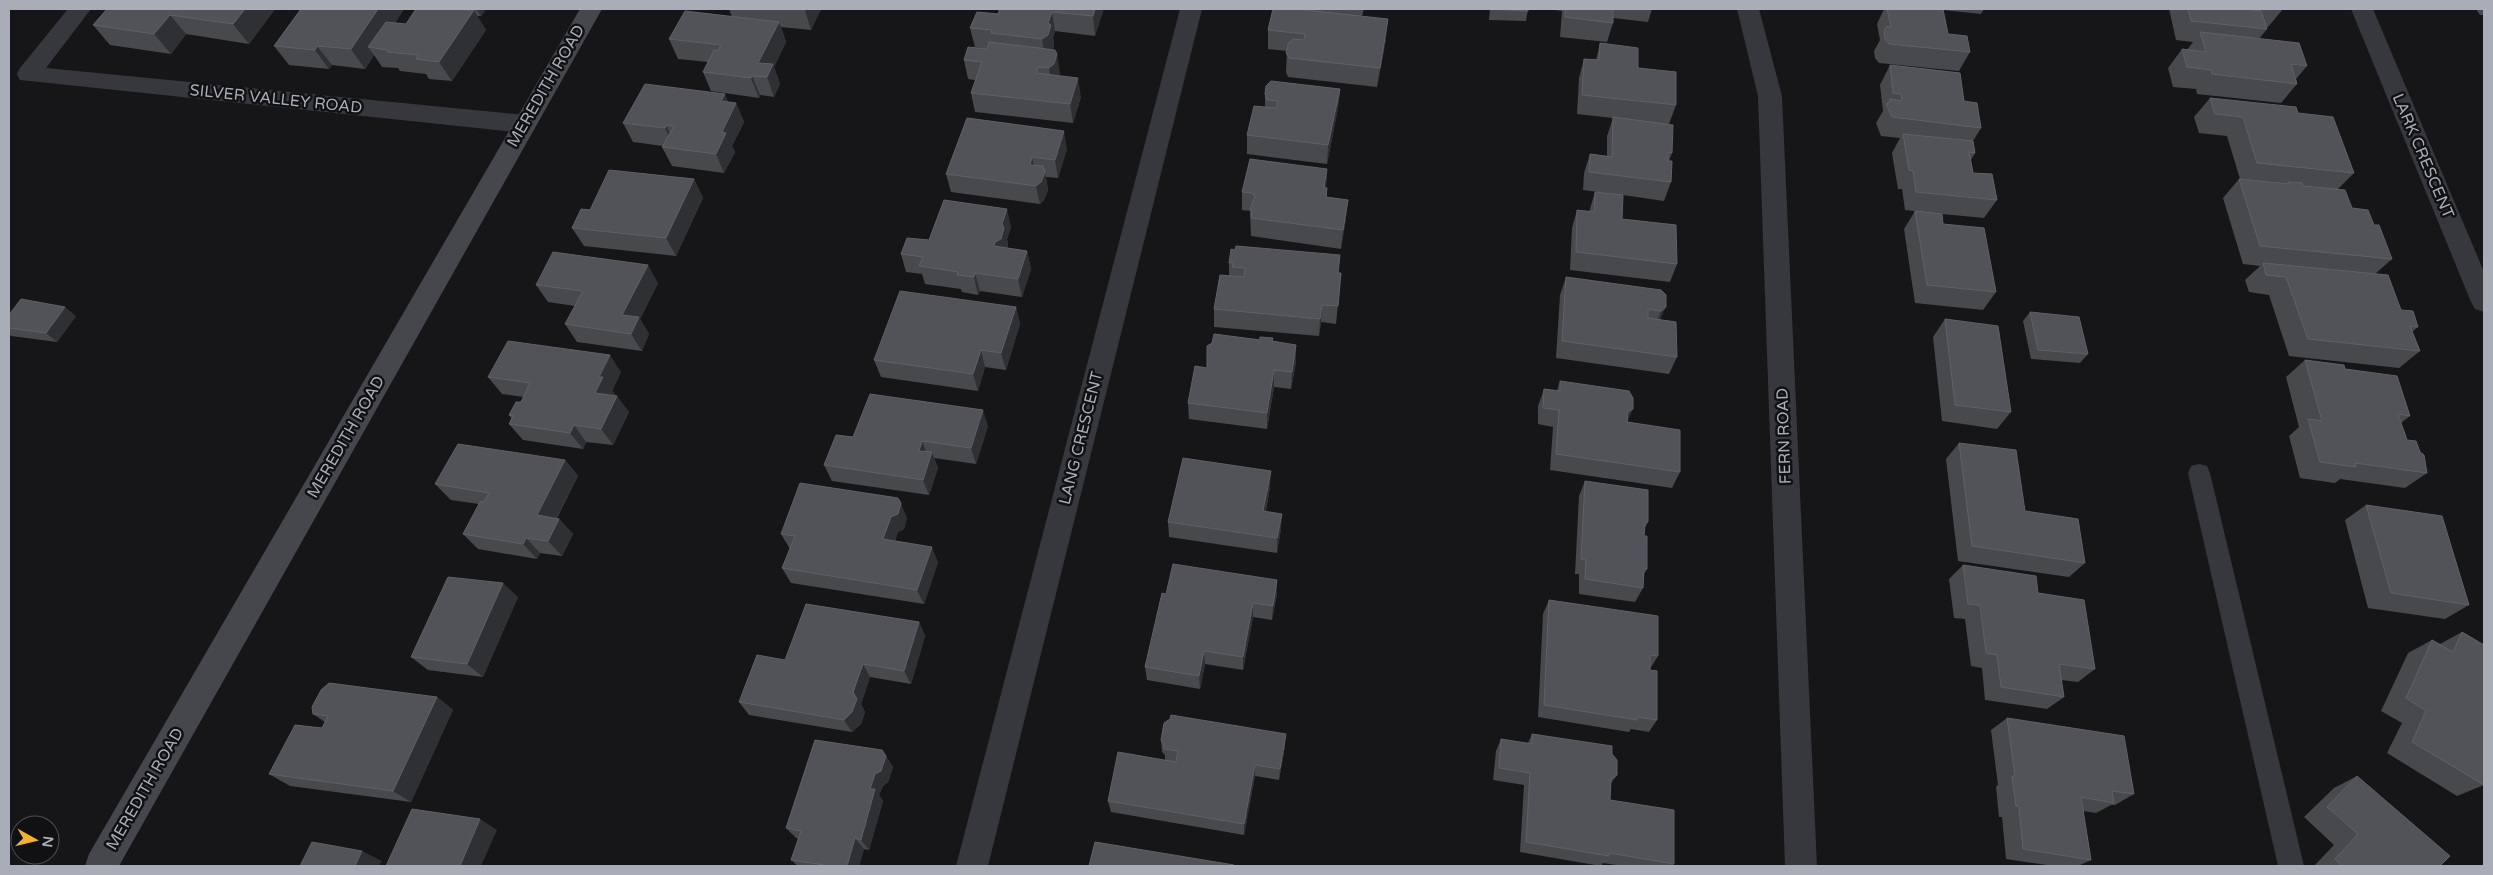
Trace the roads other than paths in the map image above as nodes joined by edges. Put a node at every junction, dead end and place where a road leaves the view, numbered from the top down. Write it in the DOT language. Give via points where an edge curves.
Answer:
graph roads {
  1 [pos="80,9"];
  2 [pos="590,9"];
  3 [pos="1190,9"];
  4 [pos="1748,9"];
  5 [pos="2362,9"];
  6 [pos="525,124"];
  7 [pos="2484,302"];
  8 [pos="2199,473"];
  9 [pos="100,866"];
  10 [pos="972,866"];
  11 [pos="1801,866"];
  12 [pos="2290,866"];
  1 -- 6 [label="street, SILVER VALLEY ROAD" via="28,74"];
  2 -- 6 [label="street, MEREDITH ROAD"];
  3 -- 10 [label="street, LANG CRESCENT"];
  4 -- 11 [label="street, FERN ROAD" via="1770,96"];
  5 -- 7 [label="street, LARK CRESCENT"];
  6 -- 9 [label="street, MEREDITH ROAD"];
  8 -- 12 [label="lane"];
}
